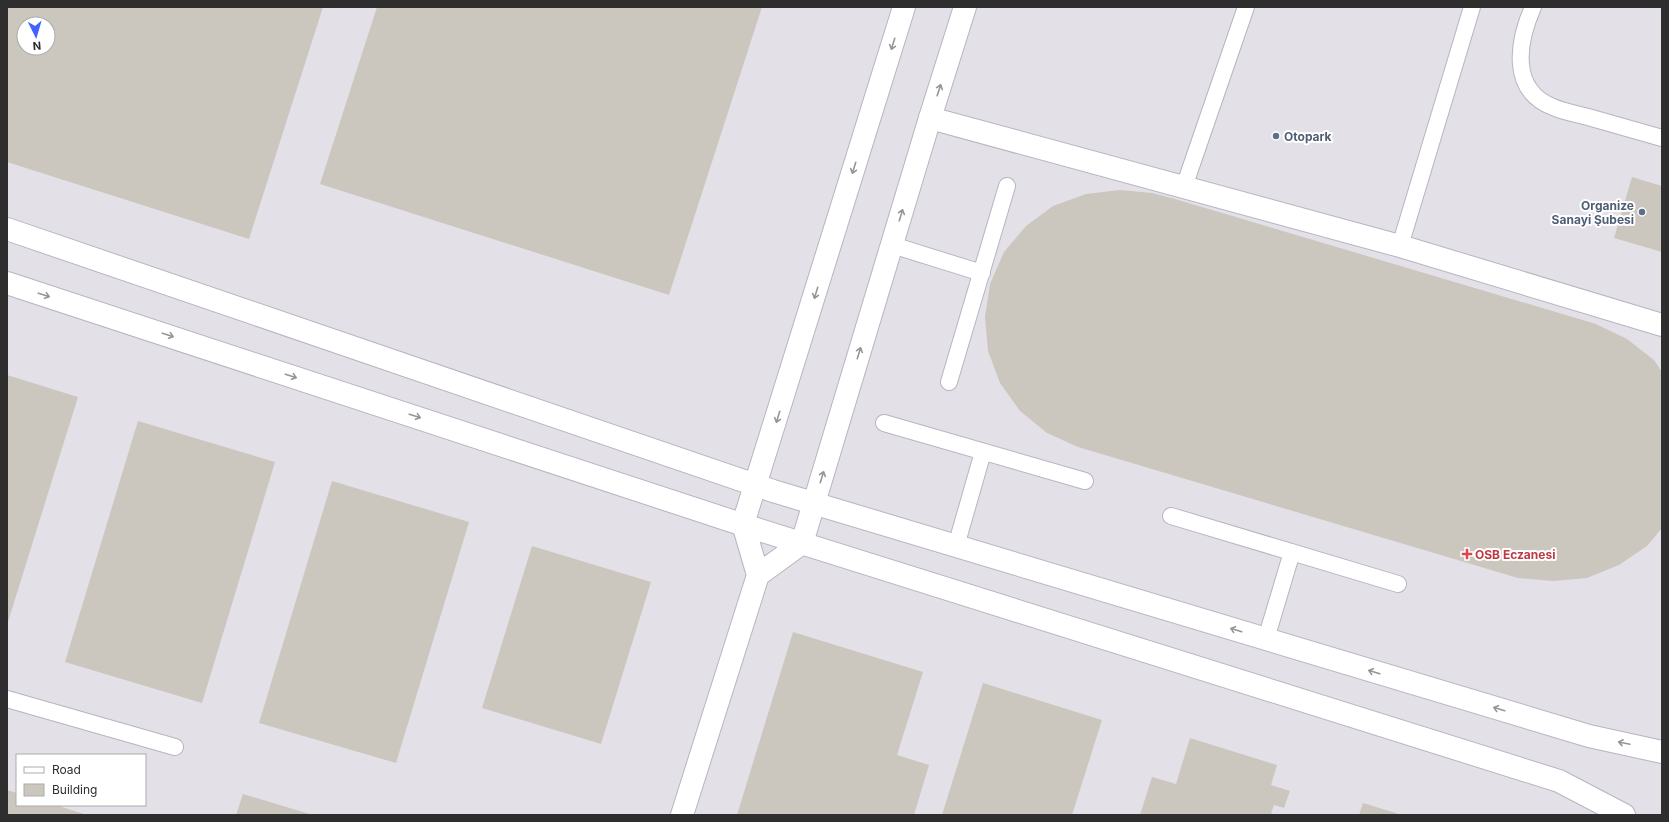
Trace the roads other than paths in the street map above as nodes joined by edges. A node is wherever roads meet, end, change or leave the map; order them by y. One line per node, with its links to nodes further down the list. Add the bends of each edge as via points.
1 (904, 7): 20 (street, one-way to 20)
2 (965, 7): 6 (street, one-way to 2)
3 (1246, 7): 9 (lane)
4 (1472, 7): 12 (lane)
5 (1533, 7): 7 (lane, via 1520,49 1520,66 1533,94 1552,107)
6 (930, 118): 9 (street); 11 (street, one-way to 6)
7 (1662, 138)
8 (1007, 186): 13 (lane)
9 (1184, 187): 12 (street)
10 (7, 229): 20 (street)
11 (892, 245): 13 (lane); 21 (street, one-way to 11)
12 (1400, 246): 15 (street)
13 (982, 273): 16 (lane)
14 (7, 283): 23 (street, one-way to 23)
15 (1662, 325)
16 (949, 382)
17 (884, 423): 18 (lane)
18 (983, 452): 19 (lane); 25 (lane)
19 (1085, 481)
20 (757, 484): 21 (street); 23 (street)
21 (814, 503): 24 (street); 25 (street)
22 (1171, 516): 26 (lane)
23 (743, 524): 24 (street); 27 (street)
24 (802, 543): 27 (street); 34 (street, via 1559,781)
25 (956, 546): 29 (street, one-way to 25)
26 (1292, 552): 28 (lane); 29 (lane)
27 (758, 575): 33 (street)
28 (1398, 584)
29 (1266, 639): 32 (street, one-way to 29, via 1589,736)
30 (7, 699): 31 (lane)
31 (175, 747)
32 (1662, 752)
33 (682, 815)
34 (1624, 815)

